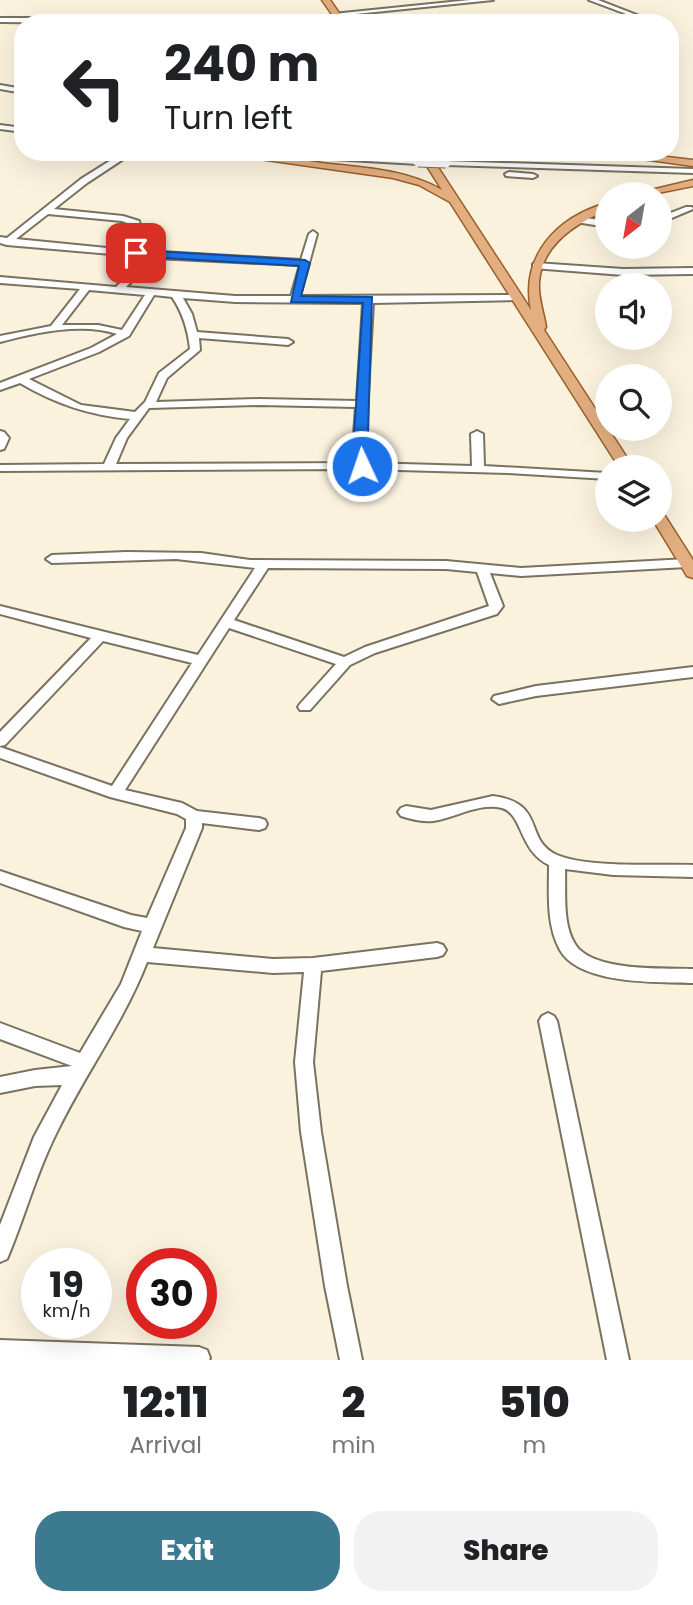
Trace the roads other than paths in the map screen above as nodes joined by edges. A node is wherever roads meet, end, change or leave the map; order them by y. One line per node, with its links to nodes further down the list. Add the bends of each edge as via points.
1 (490, 0): 3 (street)
2 (592, 0): 4 (street)
3 (346, 14)
4 (631, 14)
5 (4, 127): 6 (street)
6 (0, 132)
7 (116, 161): 20 (street)
8 (285, 161): 18 (main road, via 394,175 423,183)
9 (425, 161): 14 (main road)
10 (438, 161): 13 (street, bridge)
11 (675, 161): 12 (main road)
12 (693, 163)
13 (693, 171)
14 (438, 174): 15 (street); 18 (main road)
15 (533, 176)
16 (693, 183): 17 (main road)
17 (672, 187)
18 (457, 203): 38 (main road)
19 (689, 209): 22 (street)
20 (47, 211): 26 (street); 28 (street, via 136,223 138,232)
21 (595, 212): 23 (main road)
22 (672, 215)
23 (579, 220): 24 (street); 31 (main road, via 545,248)
24 (595, 222)
25 (313, 234): 30 (street)
26 (5, 240): 27 (street); 28 (street)
27 (0, 247)
28 (119, 252): 29 (street)
29 (153, 255): 30 (street); 35 (street)
30 (305, 263): 39 (street)
31 (536, 266): 32 (street); 42 (main road, via 533,284)
32 (693, 271)
33 (0, 280): 34 (street)
34 (86, 287): 35 (street); 41 (street)
35 (118, 290): 36 (street)
36 (151, 293): 37 (street); 43 (street)
37 (176, 295): 39 (street); 44 (street, via 186,308)
38 (516, 297): 40 (street); 42 (main road)
39 (295, 299): 40 (street)
40 (369, 300): 50 (street)
41 (55, 327): 43 (street); 45 (street)
42 (540, 330): 55 (main road)
43 (125, 332): 47 (street)
44 (193, 335): 46 (street); 49 (street, via 195,350 159,378)
45 (0, 339)
46 (288, 342)
47 (22, 380): 48 (street); 51 (street, via 78,409)
48 (0, 387)
49 (150, 403): 50 (street); 51 (street)
50 (362, 404): 56 (street)
51 (138, 416): 58 (street)
52 (0, 434): 54 (street)
53 (477, 434): 59 (street)
54 (0, 447)
55 (618, 455)
56 (362, 466): 58 (street); 59 (street)
57 (1, 467): 58 (street)
58 (108, 468)
59 (478, 469): 60 (street)
60 (595, 475)
61 (668, 532): 64 (main road)
62 (52, 559): 63 (street, via 190,556)
63 (264, 564): 65 (street, via 446,565); 67 (street)
64 (690, 568): 65 (street)
65 (483, 570): 70 (street, via 496,606 492,611)
66 (0, 610): 68 (street)
67 (228, 623): 69 (street); 70 (street)
68 (101, 635): 69 (street); 74 (street)
69 (203, 661): 76 (street)
70 (345, 662): 73 (street)
71 (693, 672): 72 (street)
72 (499, 699)
73 (305, 707)
74 (0, 741)
75 (0, 752): 76 (street)
76 (115, 793): 78 (street)
77 (406, 812): 80 (street, via 433,816 502,802 522,817 541,855)
78 (194, 816): 79 (street); 83 (street, via 194,828)
79 (259, 824)
80 (557, 861): 81 (street, via 584,867); 87 (street, via 560,923 568,950 610,971)
81 (693, 871)
82 (0, 877): 83 (street)
83 (152, 926): 85 (street)
84 (438, 950): 86 (street)
85 (141, 954): 86 (street, via 238,965); 90 (street, via 129,986)
86 (313, 965): 95 (street, via 305,1074)
87 (693, 976)
88 (548, 1021): 96 (street)
89 (0, 1031): 90 (street)
90 (80, 1069): 91 (street); 92 (street, via 44,1137)
91 (0, 1085)
92 (0, 1252)
93 (0, 1350): 94 (street)
94 (199, 1357)
95 (351, 1360)
96 (618, 1360)

